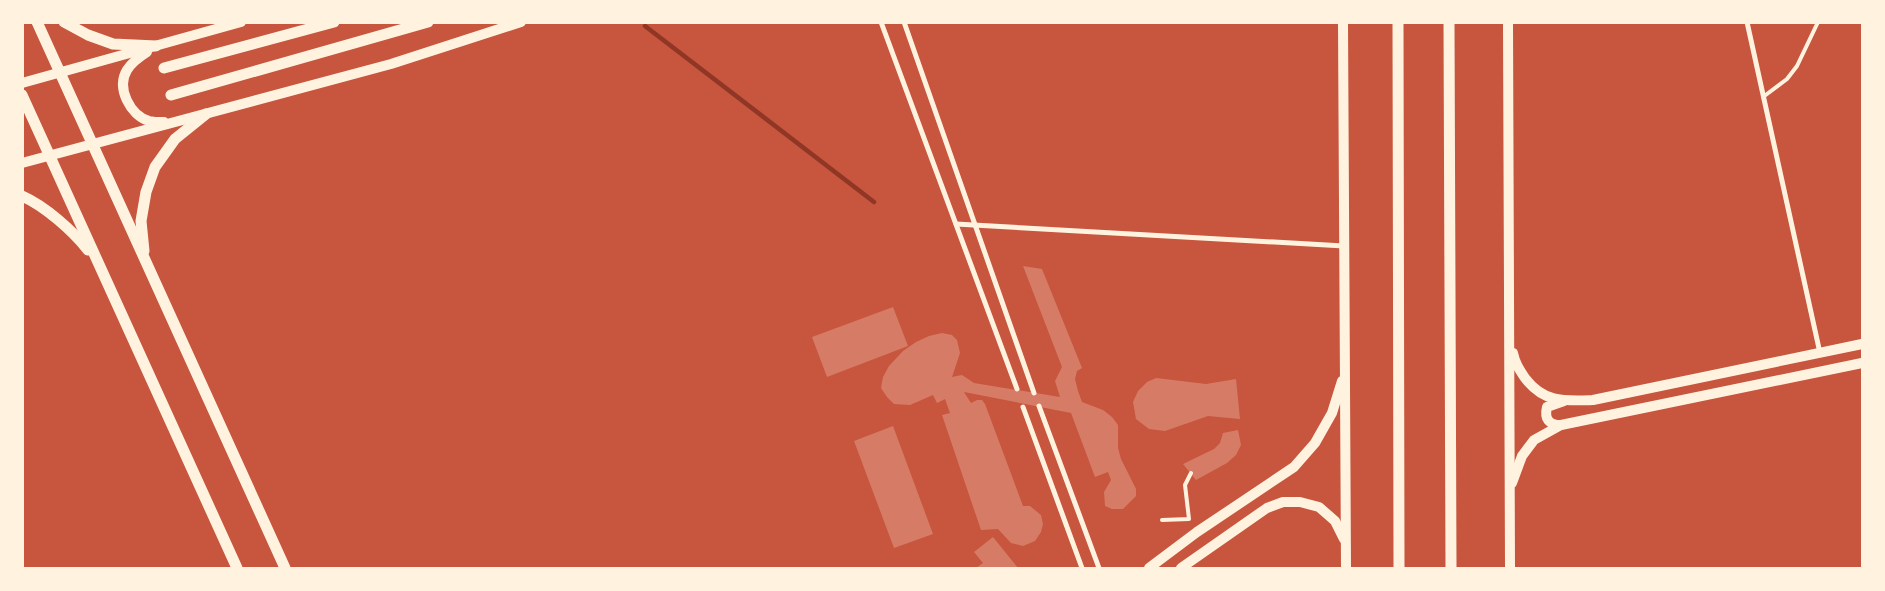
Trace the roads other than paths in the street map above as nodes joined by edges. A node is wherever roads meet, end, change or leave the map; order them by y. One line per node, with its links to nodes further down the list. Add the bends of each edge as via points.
1 (36, 22): 17 (main road)
2 (64, 22): 15 (main road, via 113,44)
3 (241, 22): 15 (main road)
4 (334, 22): 16 (main road)
5 (428, 22): 20 (main road)
6 (521, 22): 22 (main road, via 392,64)
7 (881, 22): 28 (street)
8 (904, 22): 29 (street)
9 (1343, 22): 30 (main road)
10 (1398, 22): 55 (main road)
11 (1449, 22): 56 (main road)
12 (1508, 22): 33 (main road)
13 (1747, 22): 21 (street)
14 (1818, 22): 21 (lane, via 1798,66)
15 (156, 46): 17 (main road); 23 (main road, via 137,58 126,72 123,87 126,101 134,113 149,121)
16 (164, 68)
17 (59, 73): 18 (main road); 24 (main road)
18 (22, 83)
19 (22, 95): 25 (main road)
20 (171, 95)
21 (1763, 97): 35 (street)
22 (206, 114): 23 (main road); 31 (main road, via 175,139 156,167 146,192 141,221)
23 (172, 123): 24 (main road)
24 (92, 144): 25 (main road); 31 (main road)
25 (50, 156): 26 (main road); 32 (main road)
26 (22, 163)
27 (22, 196): 32 (main road, via 79,238)
28 (956, 224): 29 (street); 38 (street)
29 (975, 225): 30 (street); 39 (street)
30 (1344, 246): 37 (main road)
31 (146, 262): 49 (main road)
32 (100, 266): 48 (main road)
33 (1509, 338): 40 (main road, via 1516,365 1532,386 1544,396); 45 (main road)
34 (1862, 344): 35 (main road)
35 (1820, 353): 40 (main road, via 1593,400)
36 (1862, 363): 43 (main road)
37 (1345, 370): 47 (main road); 52 (main road, via 1332,413 1315,443 1294,467)
38 (1017, 389)
39 (1034, 393)
40 (1565, 401): 43 (main road, via 1547,407 1545,414 1548,421)
41 (1039, 406): 51 (street)
42 (1023, 407): 50 (street)
43 (1561, 425): 45 (main road, via 1534,440 1522,456)
44 (1191, 473): 46 (lane, via 1185,485 1190,519)
45 (1510, 489): 57 (main road)
46 (1162, 520)
47 (1346, 542): 53 (main road, via 1335,521 1319,507 1283,502 1266,508); 54 (main road)
48 (237, 568)
49 (285, 568)
50 (1082, 568)
51 (1099, 568)
52 (1149, 568)
53 (1181, 568)
54 (1346, 568)
55 (1399, 568)
56 (1451, 568)
57 (1510, 568)

